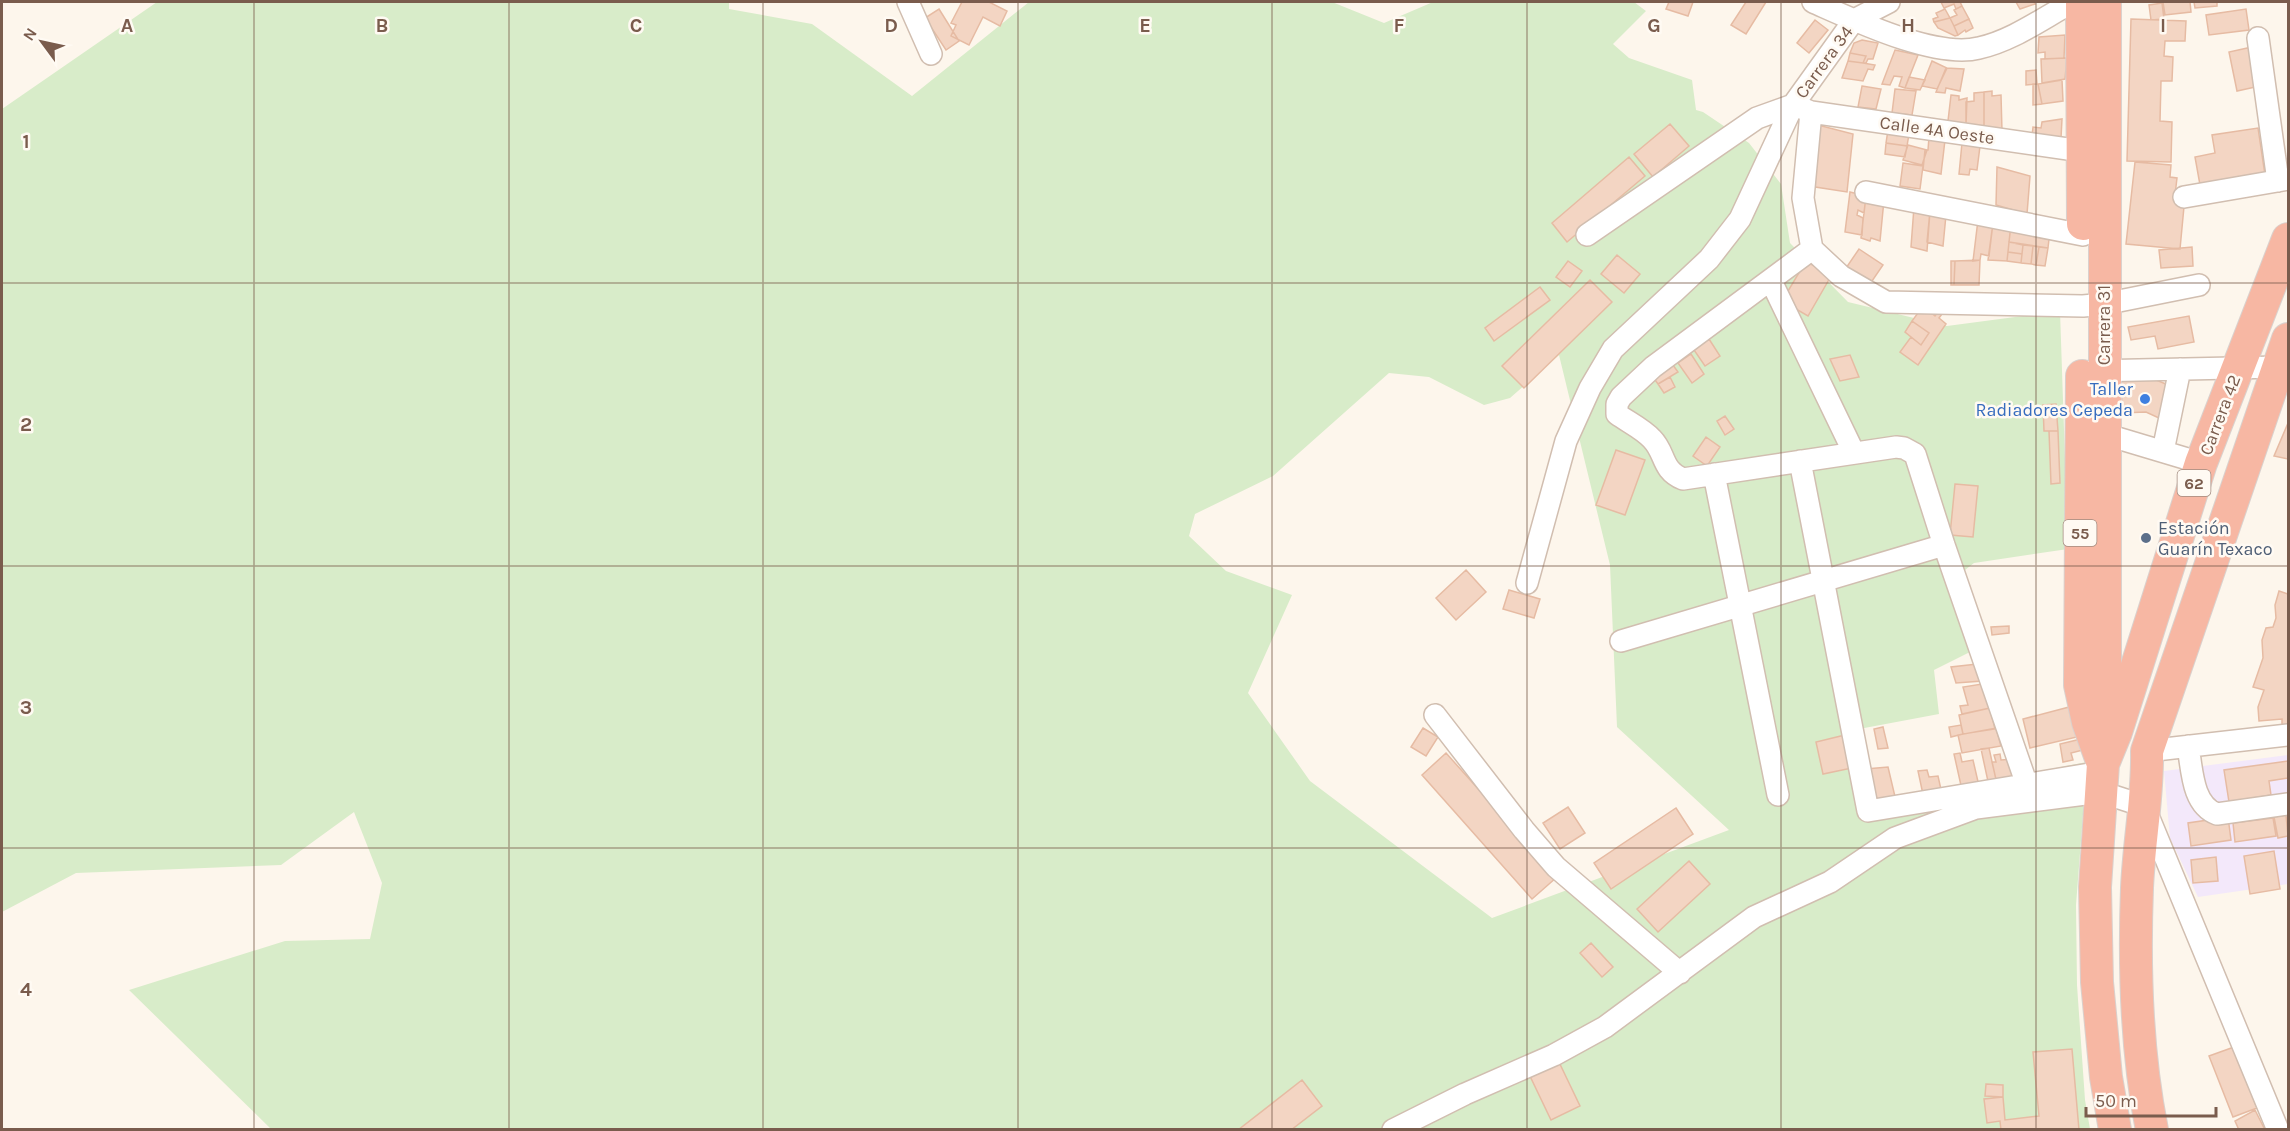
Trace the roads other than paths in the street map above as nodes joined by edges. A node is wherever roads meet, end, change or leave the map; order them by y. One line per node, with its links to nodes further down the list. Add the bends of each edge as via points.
1 (910, 2): 9 (street)
2 (1813, 2): 7 (street)
3 (1889, 2): 7 (street)
4 (2073, 2): 7 (street, via 2012,36 1978,49 1951,51 1926,46)
5 (2082, 2): 11 (highway, Carrera 31 / 55)
6 (2105, 2): 21 (highway, Carrera 31 / 55)
7 (1854, 20): 10 (street, Carrera 34)
8 (2258, 38): 12 (street)
9 (931, 54)
10 (1802, 108): 11 (street, Calle 4A Oeste); 15 (street, via 1757,118); 18 (street, via 1803,198); 34 (street, Carrera 34, via 1740,219 1709,259 1613,349 1590,388 1566,441)
11 (2082, 151): 16 (highway, Carrera 31 / 55)
12 (2283, 180): 14 (street)
13 (1866, 192): 16 (street)
14 (2184, 197)
15 (1587, 235)
16 (2083, 235): 21 (highway, Carrera 31 / 55)
17 (2289, 239): 24 (highway, Carrera 42 / 62)
18 (1812, 249): 19 (street); 21 (street, via 1841,276 1886,302)
19 (1771, 281): 28 (street); 31 (street, via 1653,367 1617,404 1617,414 1653,440 1673,475 1683,479)
20 (2199, 285): 21 (street)
21 (2094, 305): 23 (highway, Carrera 31 / 55)
22 (2284, 353): 24 (street); 41 (highway, 62)
23 (2093, 356): 25 (street); 26 (highway, Carrera 31 / 55); 42 (highway, Carrera 31 / 55, via 2080,685)
24 (2239, 366): 25 (street); 30 (highway, Carrera 42 / 62)
25 (2181, 369): 27 (street)
26 (2104, 434): 27 (street); 38 (highway, Carrera 31 / 55, via 2105,682)
27 (2163, 451): 30 (street)
28 (1854, 453): 29 (street); 32 (street, via 1896,447 1915,454)
29 (1800, 461): 31 (street); 33 (street)
30 (2201, 463): 38 (highway, Carrera 42 / 62)
31 (1714, 474): 35 (street)
32 (1944, 545): 33 (street); 43 (street)
33 (1823, 581): 35 (street); 43 (street, via 1868,811)
34 (1527, 583)
35 (1740, 605): 36 (street); 45 (street)
36 (1621, 641)
37 (1435, 715): 47 (street, via 1556,867)
38 (2116, 732): 42 (highway, Carrera 42 / 62); 44 (highway, Carrera 31 / 55)
39 (2289, 735): 40 (street)
40 (2188, 746): 41 (street); 46 (street, via 2198,798 2213,813)
41 (2147, 751): 44 (highway, 62)
42 (2102, 776): 43 (street); 44 (street); 47 (street, via 1976,808 1895,838 1830,882 1754,917); 49 (highway, 55, via 2095,887 2097,982)
43 (2027, 785)
44 (2146, 794): 50 (highway, via 2137,886 2136,966); 51 (street)
45 (1778, 795)
46 (2289, 804)
47 (1680, 973): 48 (street, via 1605,1027 1564,1050)
48 (1393, 1130)
49 (2115, 1130)
50 (2152, 1130)
51 (2278, 1130)

